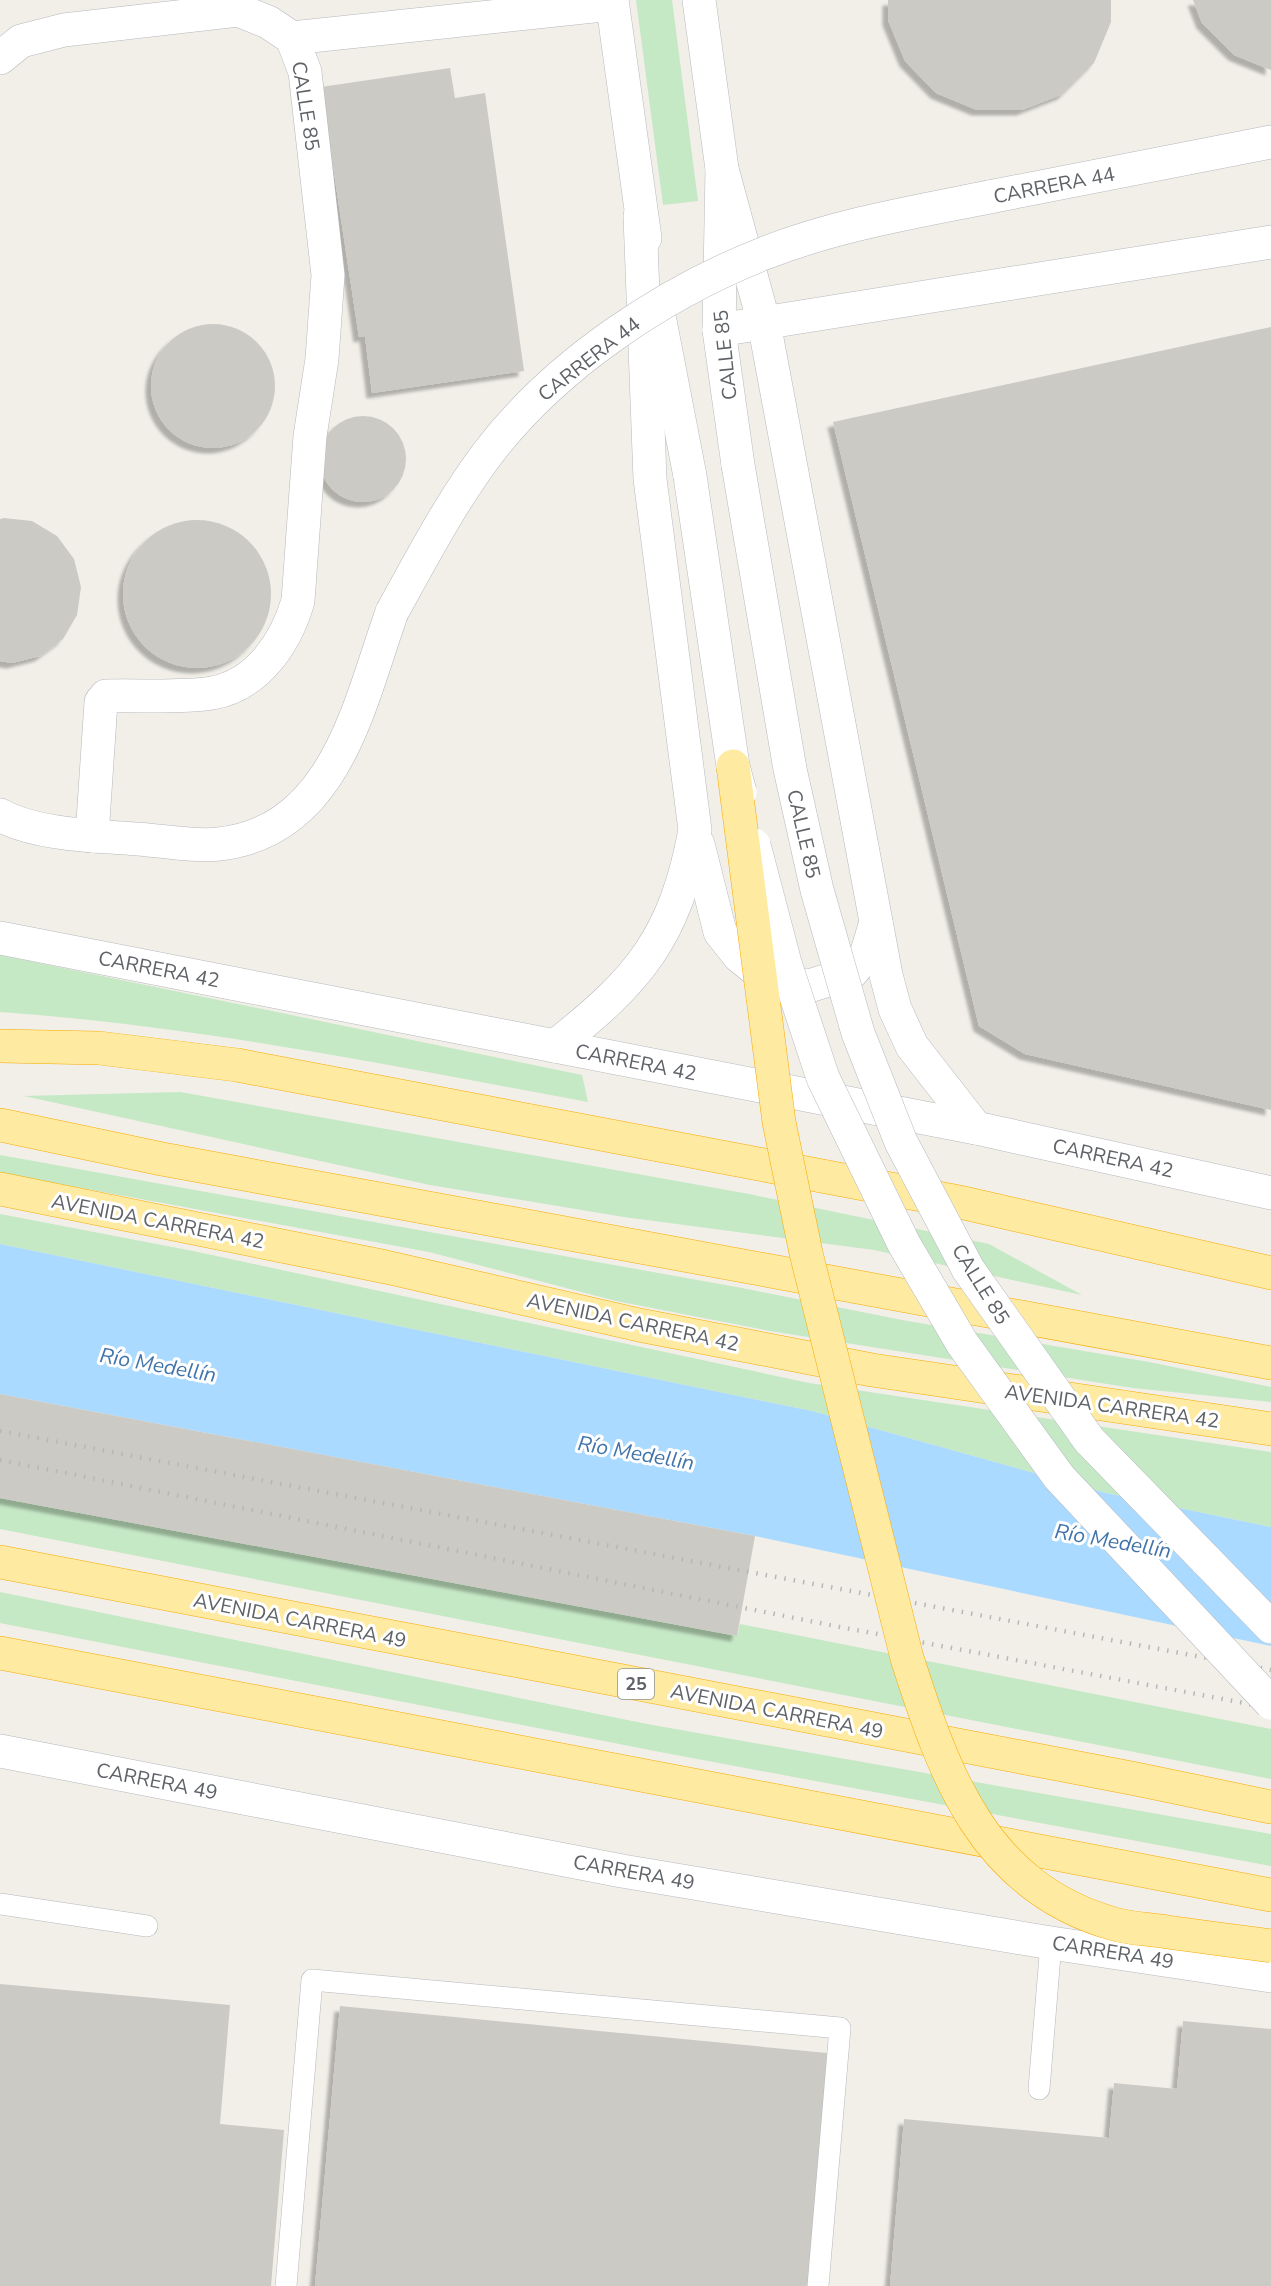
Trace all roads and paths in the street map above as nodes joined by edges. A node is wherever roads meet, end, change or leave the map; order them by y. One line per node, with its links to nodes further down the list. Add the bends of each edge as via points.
1 (699, 0): 6 (street, CALLE 85)
2 (612, 2): 3 (street); 7 (street)
3 (292, 38): 4 (street, CALLE 85, via 268,22 238,10 64,30 21,41); 14 (street, CALLE 85, via 305,72 328,275 322,359 310,436 298,601 291,625 277,650 240,683 213,693 106,696 101,702)
4 (0, 58)
5 (1271, 142): 14 (street, CARRERA 44, bridge, via 872,221 766,252 685,288 608,340 547,389 489,452 440,525 392,612 345,744 322,785 292,814 257,837 218,844)
6 (722, 169): 9 (street); 10 (street, CALLE 85)
7 (640, 216): 11 (street, bridge, via 690,476); 13 (street, via 650,478)
8 (1271, 242): 9 (street)
9 (764, 323): 10 (street); 15 (street)
10 (719, 330): 27 (street, CALLE 85, bridge, via 790,769 817,890 858,1033 901,1142 968,1269 1089,1440)
11 (733, 766): 29 (street, bridge, via 788,974 824,1078 904,1244 962,1343 1059,1477); 36 (highway, bridge, via 779,1122 806,1253 907,1658 952,1782 972,1821 1005,1861 1068,1907 1116,1925)
12 (0, 815): 14 (street, CARRERA 44, via 15,824)
13 (696, 830): 15 (street, via 720,932 739,956 770,981 809,986 851,973 866,955); 18 (street, via 687,875 653,949 601,1010)
14 (92, 836)
15 (876, 921): 20 (street, via 896,1009 912,1046)
16 (0, 938): 18 (street, CARRERA 42)
17 (0, 1046): 23 (highway, via 99,1048 237,1065 964,1203)
18 (555, 1046): 20 (street, CARRERA 42)
19 (0, 1125): 24 (highway, via 162,1159)
20 (976, 1128): 22 (street, CARRERA 42)
21 (0, 1189): 25 (highway, AVENIDA CARRERA 42, via 386,1267 639,1325 872,1370)
22 (1271, 1192)
23 (1271, 1273)
24 (1271, 1363)
25 (1271, 1429)
26 (0, 1562): 31 (highway, AVENIDA CARRERA 49 / 25)
27 (1271, 1627)
28 (6, 1658): 32 (highway)
29 (1271, 1703)
30 (0, 1751): 35 (street, CARRERA 49, via 611,1869)
31 (1271, 1807)
32 (1271, 1895)
33 (0, 1904): 34 (lane)
34 (147, 1926)
35 (1051, 1943): 37 (street, CARRERA 49); 38 (lane)
36 (1271, 1946)
37 (1271, 1976)
38 (1039, 2089)
39 (286, 2286): 40 (lane, via 312,1980 840,2028)
40 (818, 2286)

